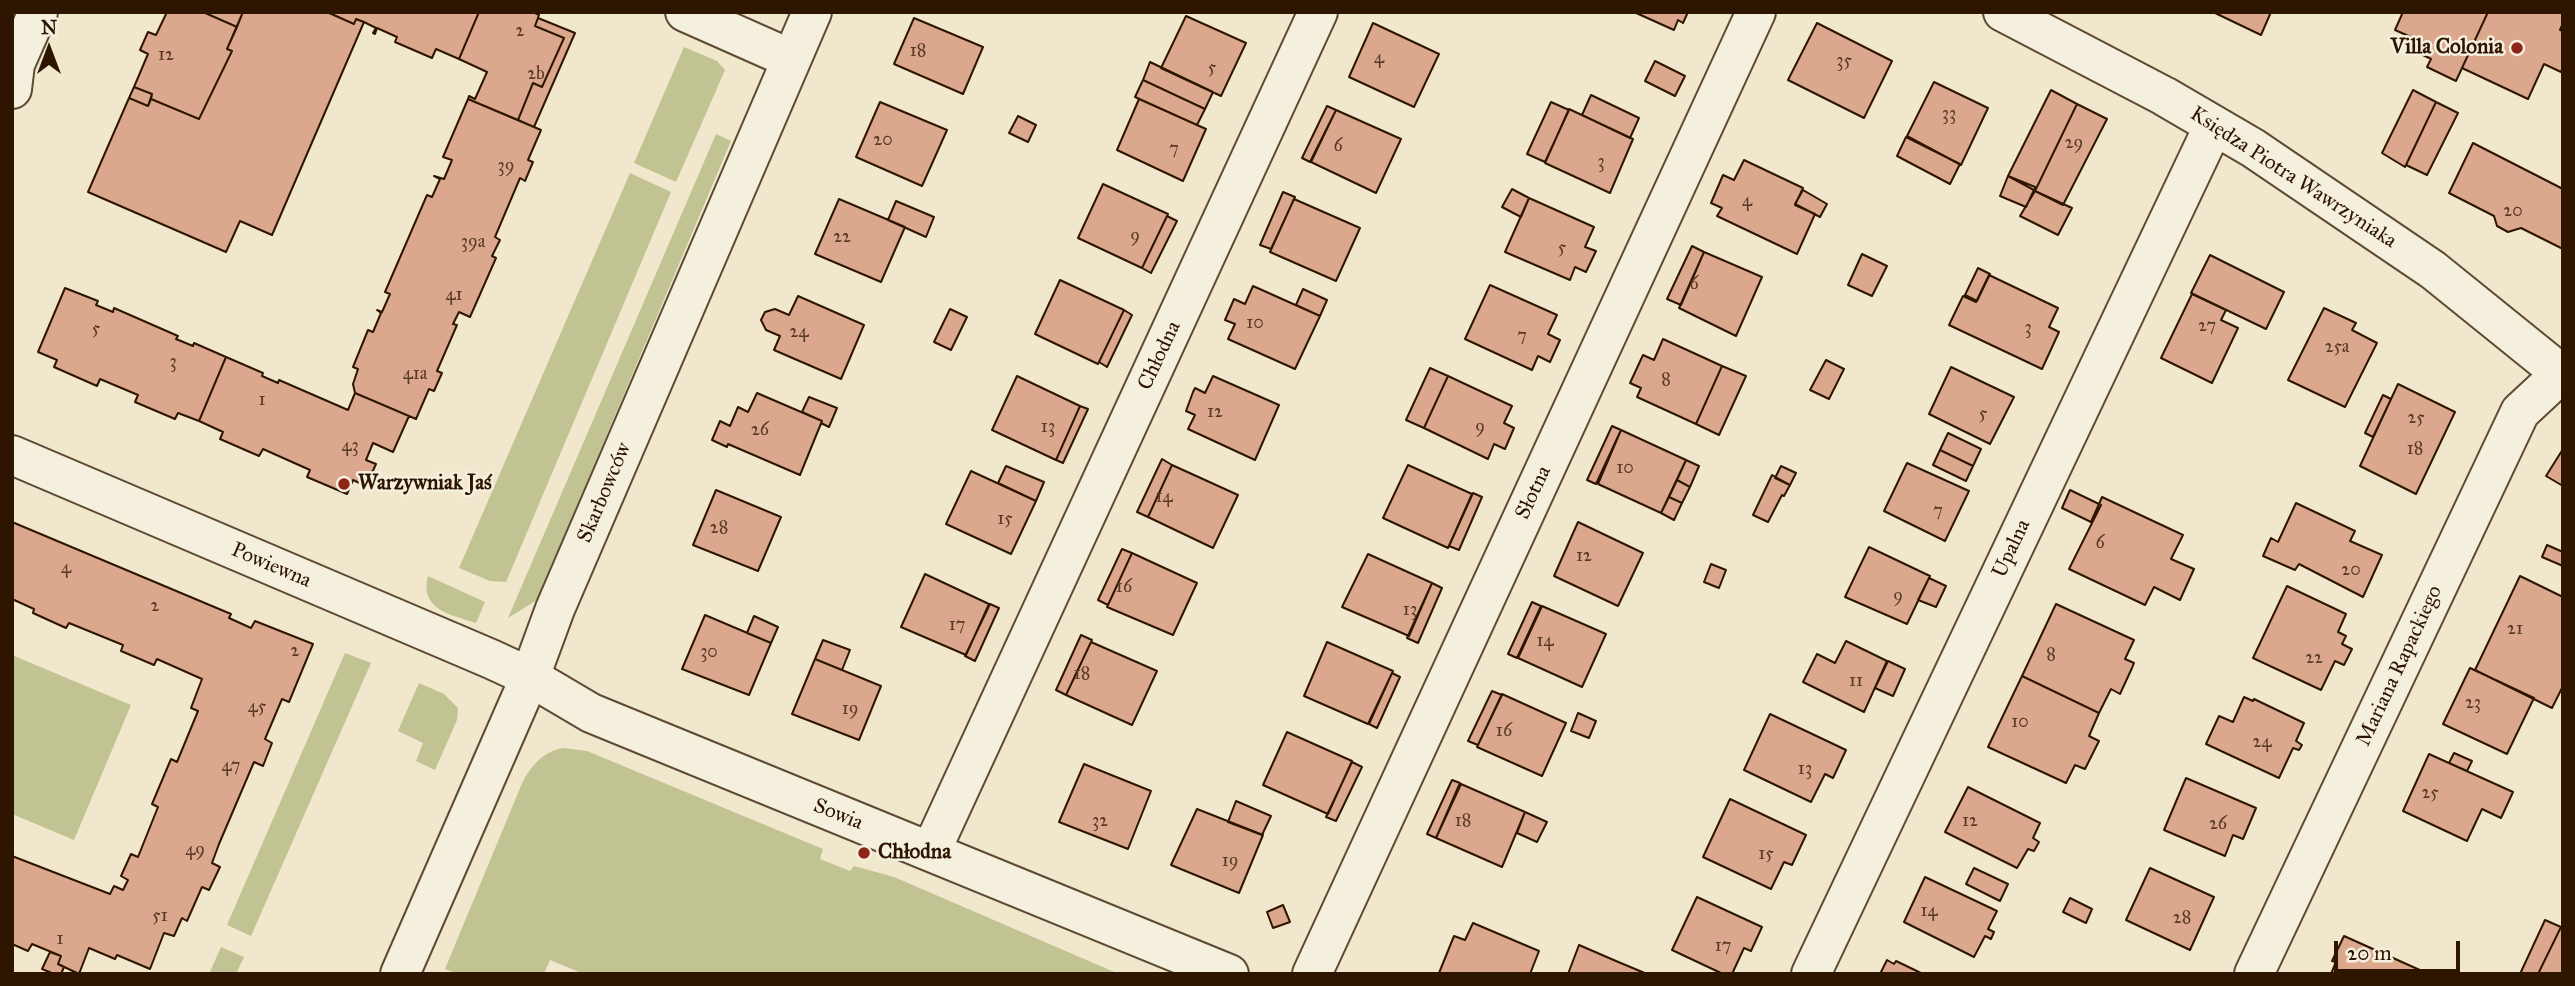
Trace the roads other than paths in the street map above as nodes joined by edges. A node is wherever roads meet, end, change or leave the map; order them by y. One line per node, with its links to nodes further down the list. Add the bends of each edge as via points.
1 (38, 12): 8 (street, via 15,64)
2 (685, 12): 7 (street)
3 (812, 12): 7 (street, Skarbowców)
4 (1318, 12): 13 (street, Chłodna)
5 (1756, 12): 16 (street, Słotna)
6 (2003, 12): 9 (street, Księdza Piotra Wawrzyniaka)
7 (791, 59): 12 (street, Skarbowców)
8 (12, 89)
9 (2214, 125): 10 (street, Księdza Piotra Wawrzyniaka, via 2433,271); 17 (street, Upalna)
10 (2562, 374): 18 (street, Mariana Rapackiego, via 2520,412)
11 (12, 455): 12 (street, Powiewna)
12 (530, 677): 13 (street, Sowia, via 591,713); 14 (street, Skarbowców)
13 (931, 851): 15 (street, Sowia)
14 (400, 974)
15 (1229, 974)
16 (1312, 974)
17 (1811, 974)
18 (2254, 974)

